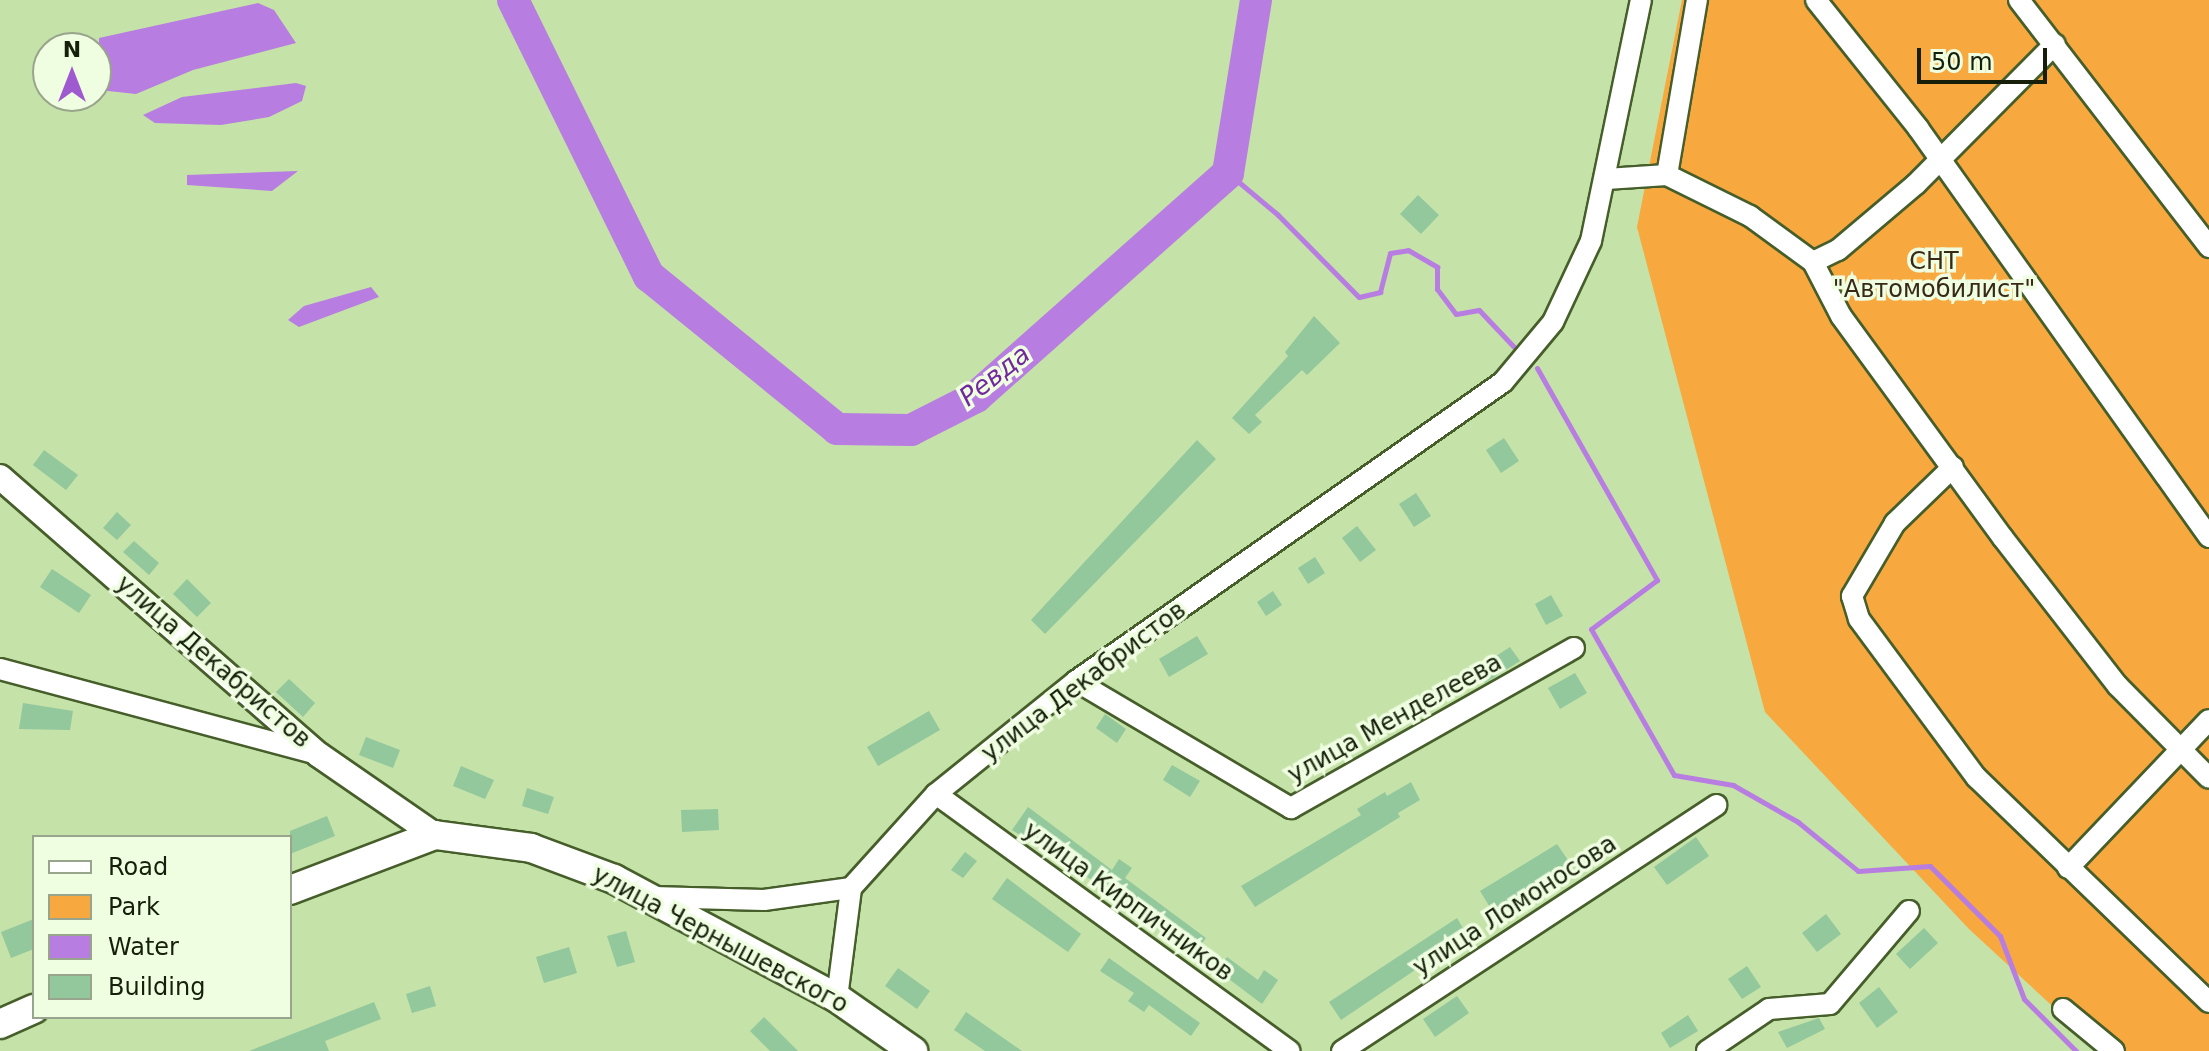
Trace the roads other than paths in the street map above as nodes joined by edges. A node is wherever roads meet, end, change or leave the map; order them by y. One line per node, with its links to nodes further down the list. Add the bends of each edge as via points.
1 (1641, 0): 8 (street, улица Декабристов)
2 (1697, 0): 7 (street)
3 (1816, 0): 6 (street)
4 (2019, 0): 5 (street)
5 (2055, 44): 6 (street); 9 (street)
6 (1937, 159): 10 (street, via 1916,184 1838,250); 13 (street)
7 (1667, 175): 8 (street); 10 (street, via 1750,216)
8 (1606, 179): 16 (street, улица Декабристов, via 1591,241 1553,322 1503,382)
9 (2209, 247)
10 (1813, 262): 11 (street, via 1841,316)
11 (1953, 467): 18 (street, via 2118,686); 24 (street, via 1895,523 1852,596 1859,619 1976,777)
12 (0, 477): 19 (street, улица Декабристов)
13 (2209, 537)
14 (1574, 648): 16 (street, улица Менделеева, via 1291,808)
15 (0, 669): 19 (street)
16 (1076, 681): 21 (street, улица Декабристов)
17 (2209, 720): 18 (street)
18 (2182, 750): 20 (street); 24 (street)
19 (319, 755): 23 (street, улица Декабристов)
20 (2209, 778)
21 (936, 794): 25 (street, улица Декабристов); 35 (street, улица Кирпичников)
22 (1716, 805): 36 (street, улица Ломоносова)
23 (435, 835): 26 (main road, улица Чернышевского); 27 (main road, улица Чернышевского, via 531,848)
24 (2068, 868): 30 (street)
25 (851, 888): 27 (street, via 764,900); 29 (street)
26 (292, 889)
27 (648, 897): 29 (main road, улица Чернышевского)
28 (1909, 911): 37 (street, via 1830,1004 1769,1009)
29 (837, 998): 34 (main road, улица Чернышевского)
30 (2209, 1002)
31 (2063, 1009): 38 (street)
32 (32, 1010): 33 (main road)
33 (0, 1024)
34 (913, 1051)
35 (1290, 1051)
36 (1342, 1051)
37 (1707, 1051)
38 (2114, 1051)

